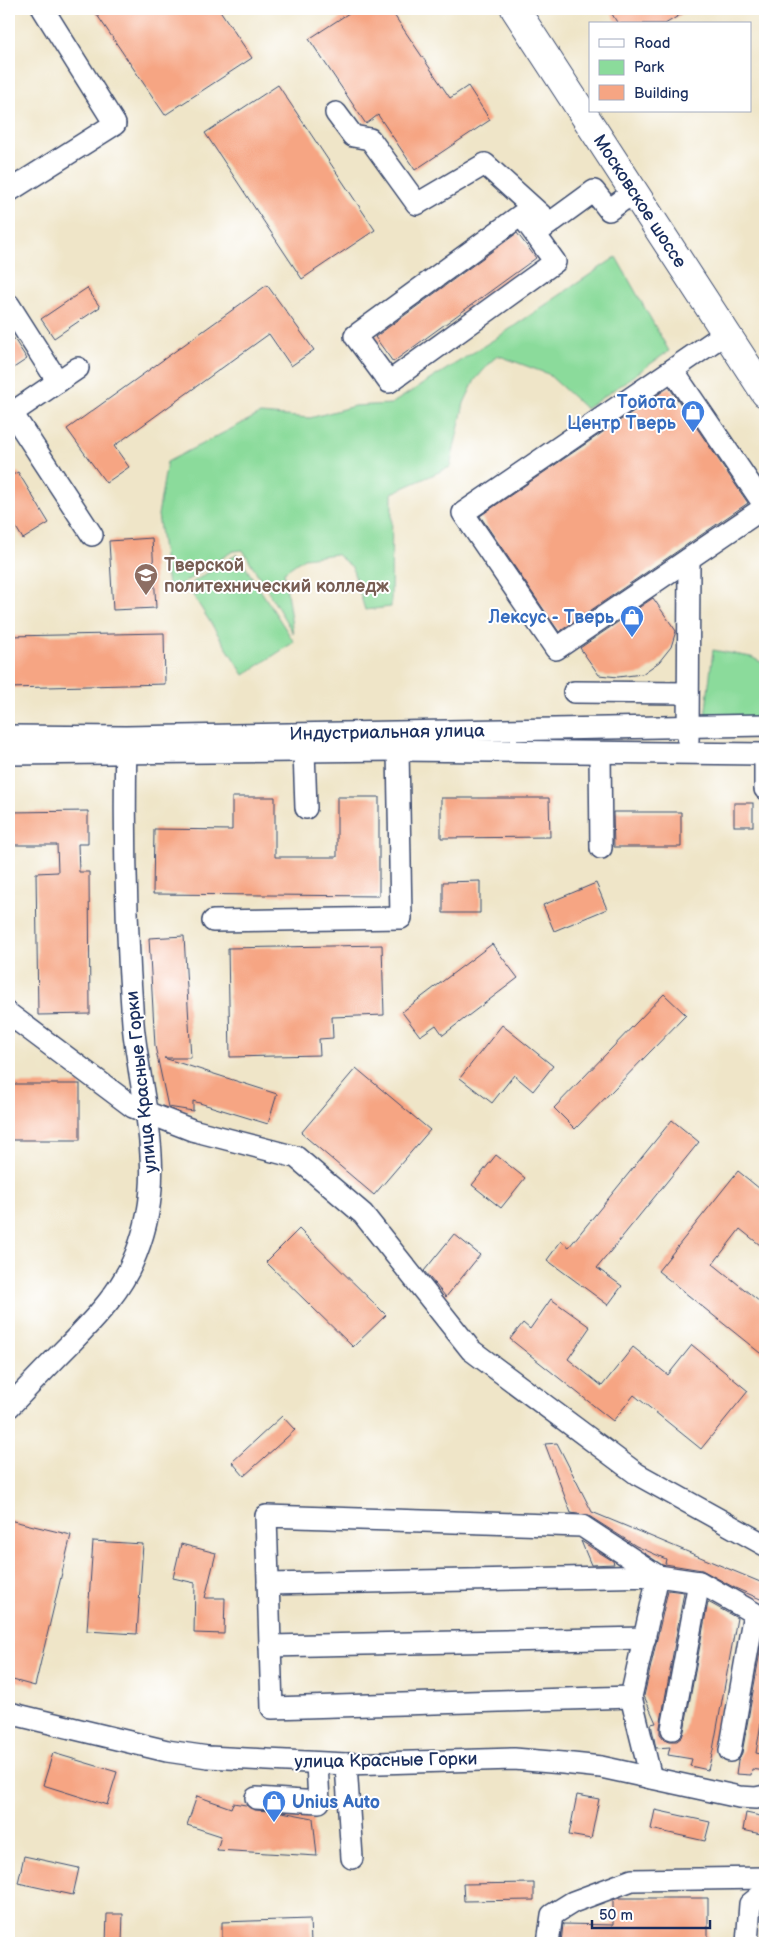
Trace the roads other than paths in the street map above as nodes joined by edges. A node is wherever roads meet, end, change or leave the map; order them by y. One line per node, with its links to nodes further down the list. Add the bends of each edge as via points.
1 (43, 9): 8 (street, via 116,124)
2 (515, 9): 7 (main road, Московское шоссе)
3 (534, 9): 4 (main road)
4 (589, 93)
5 (602, 112): 7 (main road, Московское шоссе)
6 (336, 113): 9 (street, via 353,136 370,139 417,204 485,164)
7 (641, 187): 9 (street, via 609,210 594,191); 11 (main road, Московское шоссе); 12 (main road, Московское шоссе)
8 (9, 191)
9 (542, 228): 9 (street, via 521,215 355,336 389,382 555,262)
10 (9, 305): 15 (street)
11 (726, 333): 14 (street); 16 (main road, Московское шоссе)
12 (765, 364)
13 (78, 368): 15 (street)
14 (673, 371): 18 (street); 20 (street, via 463,513 556,649)
15 (58, 382): 17 (street)
16 (765, 393)
17 (10, 414): 19 (street)
18 (765, 506): 20 (street)
19 (92, 536)
20 (689, 558): 22 (street)
21 (574, 692): 22 (street)
22 (688, 693): 24 (street)
23 (765, 725): 24 (street, Индустриальная улица)
24 (688, 726): 26 (street, Индустриальная улица); 30 (street)
25 (9, 736): 26 (street, Индустриальная улица)
26 (126, 746): 28 (street, Индустриальная улица); 31 (street, Индустриальная улица); 38 (street, улица Красные Горки, via 129,960 133,1026)
27 (398, 750): 28 (street, Индустриальная улица); 29 (street, Индустриальная улица); 36 (street, via 401,918)
28 (304, 751): 34 (street)
29 (600, 753): 30 (street, Индустриальная улица); 35 (street)
30 (688, 753): 32 (street, Индустриальная улица)
31 (9, 754)
32 (765, 754): 33 (street)
33 (765, 789)
34 (306, 808)
35 (601, 848)
36 (213, 921)
37 (9, 1014): 38 (street, via 133,1107)
38 (147, 1114): 39 (street, улица Красные Горки, via 152,1152 151,1190 145,1228 136,1256 107,1306); 40 (street, via 192,1130 296,1157 364,1214 472,1350 637,1474)
39 (9, 1407)
40 (765, 1545)
41 (658, 1576): 42 (street); 43 (street); 43 (street, via 582,1526 266,1516); 44 (street)
42 (699, 1582): 48 (street); 49 (street, via 754,1613)
43 (268, 1584): 45 (street)
44 (644, 1638): 45 (street); 46 (street)
45 (270, 1646): 46 (street, via 272,1708)
46 (631, 1697): 52 (street)
47 (9, 1713): 50 (street, улица Красные Горки, via 167,1751 208,1757)
48 (672, 1729)
49 (730, 1751)
50 (317, 1763): 51 (street, улица Красные Горки); 55 (street, via 319,1802)
51 (346, 1764): 52 (street, улица Красные Горки, via 514,1759 601,1767); 57 (street)
52 (651, 1778): 54 (street, улица Красные Горки)
53 (765, 1796): 54 (street, улица Красные Горки)
54 (739, 1797): 56 (street)
55 (256, 1798)
56 (765, 1803)
57 (352, 1858)
58 (765, 1878): 60 (street, via 632,1880 573,1902 552,1915)
59 (765, 1892): 61 (street, via 750,1904)
60 (548, 1943)
61 (747, 1943)

